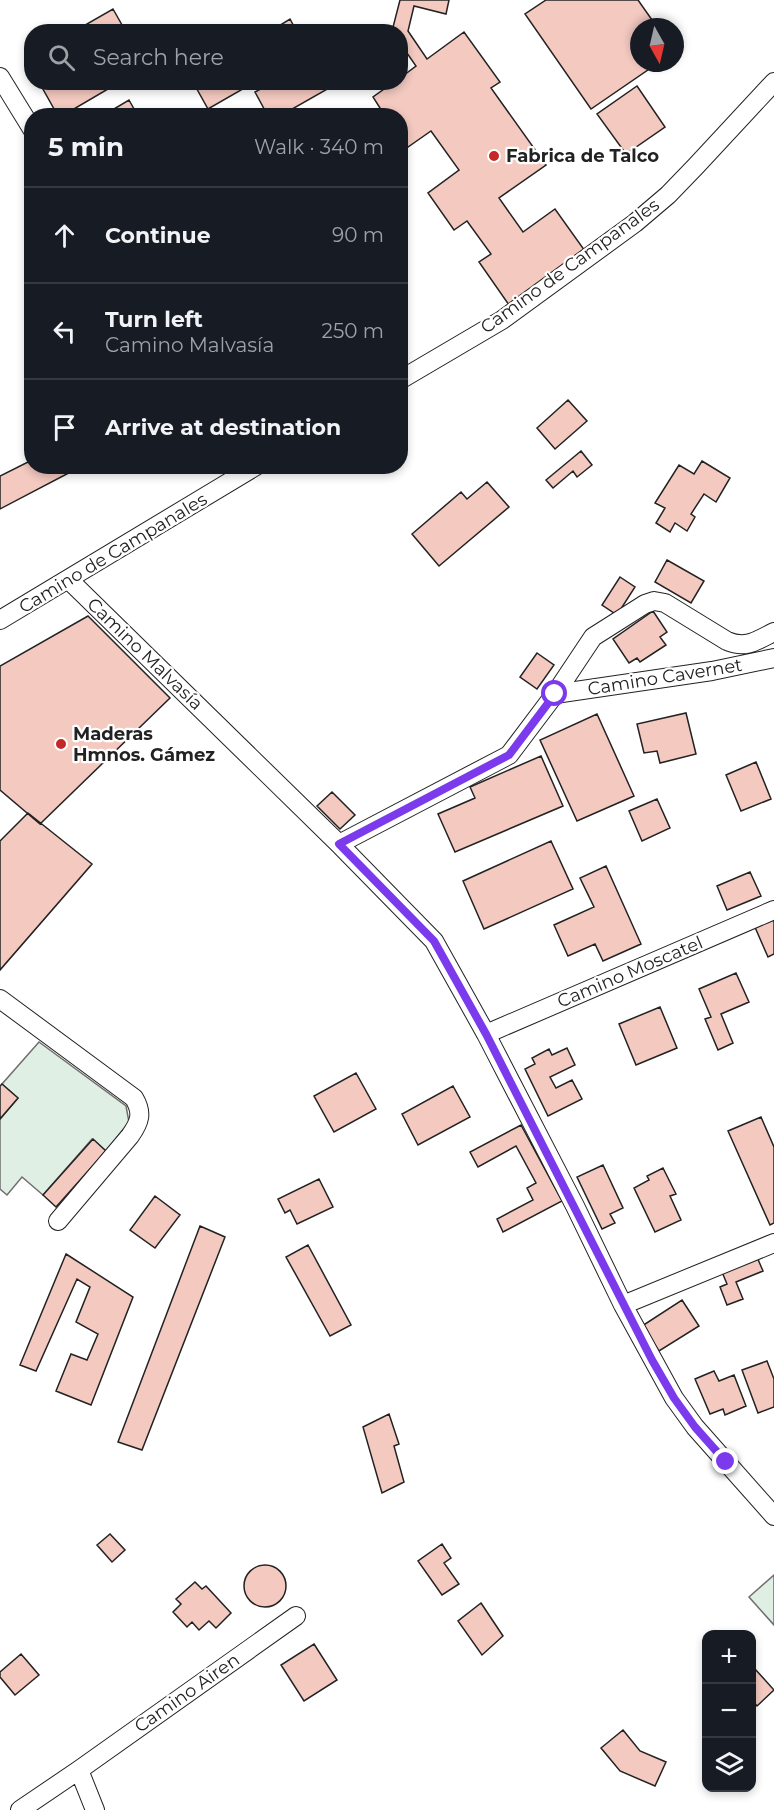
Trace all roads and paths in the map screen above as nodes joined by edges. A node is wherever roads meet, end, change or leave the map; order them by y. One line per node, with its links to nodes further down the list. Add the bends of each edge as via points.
1 (0, 77): 3 (street)
2 (774, 82): 4 (street, Camino de Campanales, via 668,195 635,223 502,320)
3 (24, 116)
4 (408, 375)
5 (229, 474): 6 (street, Camino de Campanales)
6 (69, 580): 7 (street, Camino de Campanales); 11 (street, Camino Malvasía)
7 (0, 620)
8 (774, 632): 10 (street, via 738,645 665,603 654,601 593,637)
9 (774, 658): 10 (street, Camino Cavernet, via 712,672)
10 (555, 694): 11 (street, via 509,755)
11 (339, 844): 14 (street, Camino Malvasía, via 434,941)
12 (774, 910): 14 (street, Camino Moscatel)
13 (0, 999): 15 (street, via 134,1098 139,1107 137,1125 130,1136)
14 (486, 1034): 17 (street, Camino Malvasía)
15 (58, 1221)
16 (774, 1243): 17 (street)
17 (623, 1305): 18 (street, Camino Malvasía, via 674,1398)
18 (774, 1516)
19 (296, 1616): 20 (street, Camino Airen)
20 (79, 1770): 21 (street, Camino Airen); 22 (street)
21 (20, 1810)
22 (95, 1810)

